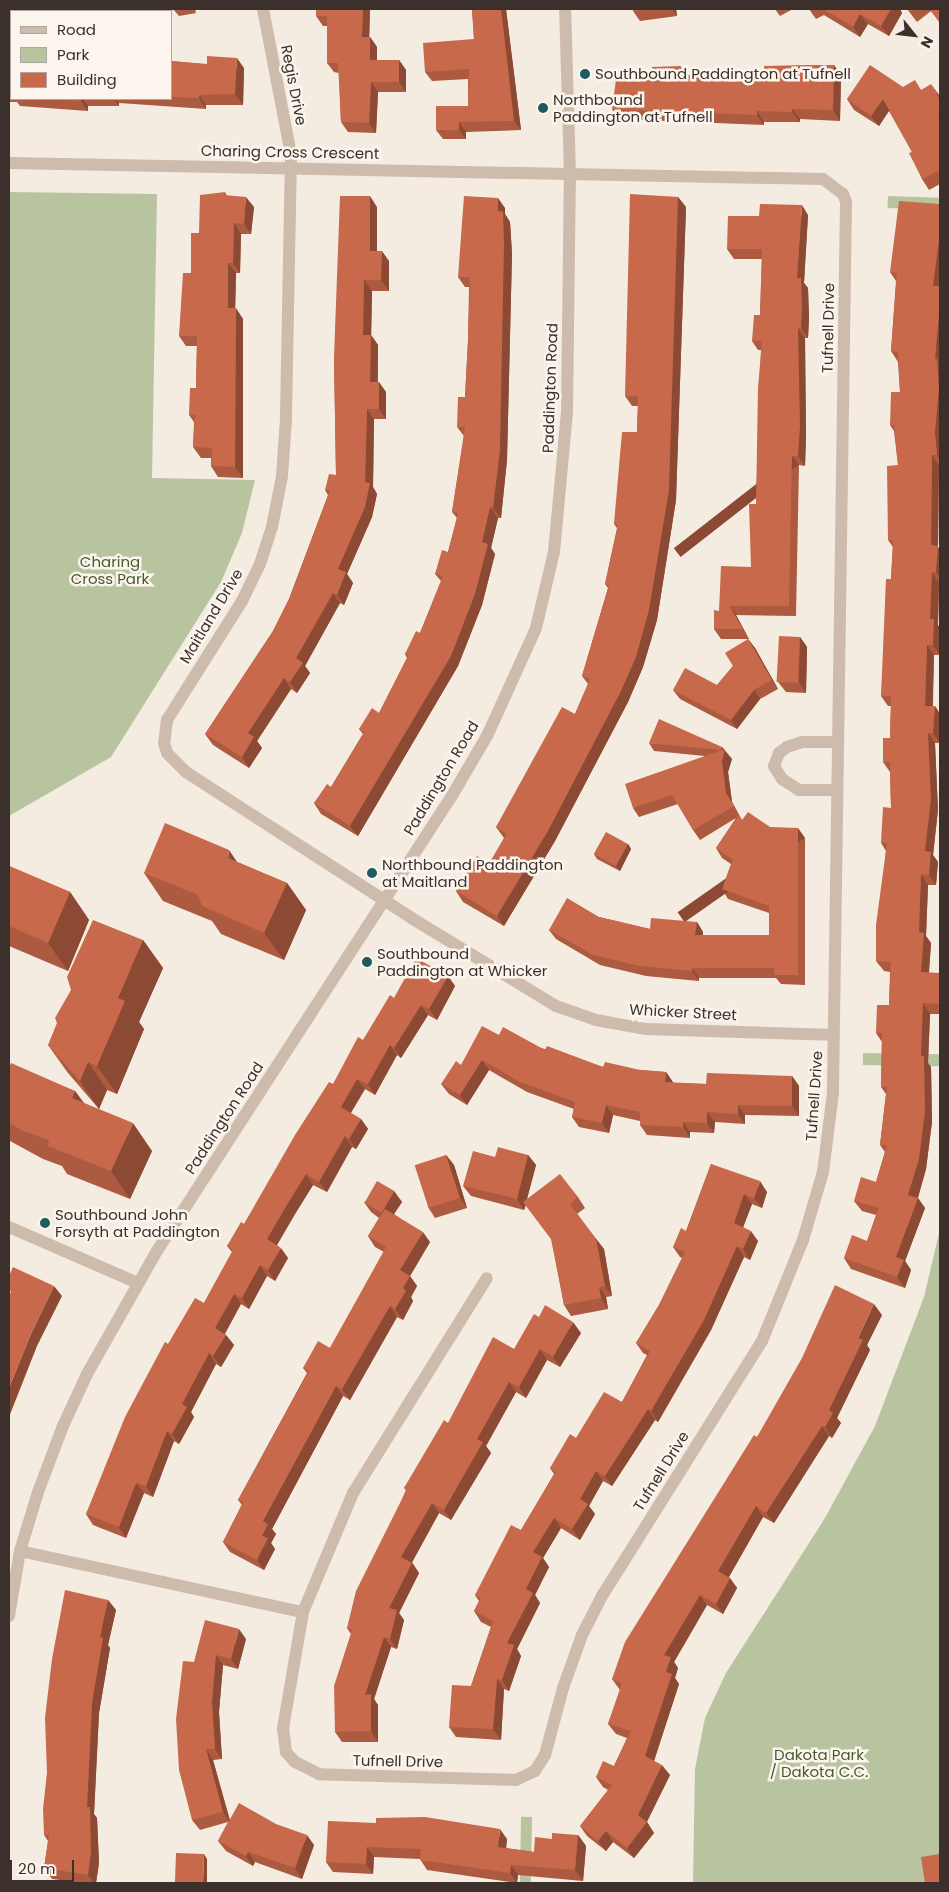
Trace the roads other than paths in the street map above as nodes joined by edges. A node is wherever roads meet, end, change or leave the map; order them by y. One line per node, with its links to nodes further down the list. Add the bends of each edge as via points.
1 (263, 9): 4 (street, Regis Drive, via 289,146)
2 (565, 9): 5 (street, Paddington Road)
3 (9, 163): 4 (street, Charing Cross Crescent)
4 (290, 168): 5 (street, Charing Cross Crescent); 8 (street, Maitland Drive, via 286,419 279,499 251,583 170,714 164,730 164,743 167,753 186,772)
5 (570, 174): 6 (street, Tufnell Drive, via 823,179 843,194 846,202); 8 (street, Paddington Road, via 567,412 562,490 554,552 536,628 488,734)
6 (838, 742): 7 (street, Tufnell Drive); 7 (street, via 802,742 788,746 780,753 774,766 782,780 799,790)
7 (837, 790): 9 (street, Tufnell Drive)
8 (385, 900): 9 (street, Whicker Street, via 526,990 576,1014 646,1029); 12 (street, Paddington Road)
9 (833, 1034): 14 (street, Tufnell Drive, via 833,1093 828,1145 814,1206 792,1272 762,1341 603,1594 582,1635 563,1688 545,1755 535,1771 516,1780 328,1775 294,1762 286,1752 282,1728)
10 (9, 1227): 12 (street)
11 (487, 1278): 14 (street, Tufnell Drive, via 353,1492)
12 (138, 1282): 13 (street, Paddington Road, via 63,1426)
13 (20, 1551): 14 (street); 15 (street, Paddington Road)
14 (303, 1612)
15 (9, 1616)

